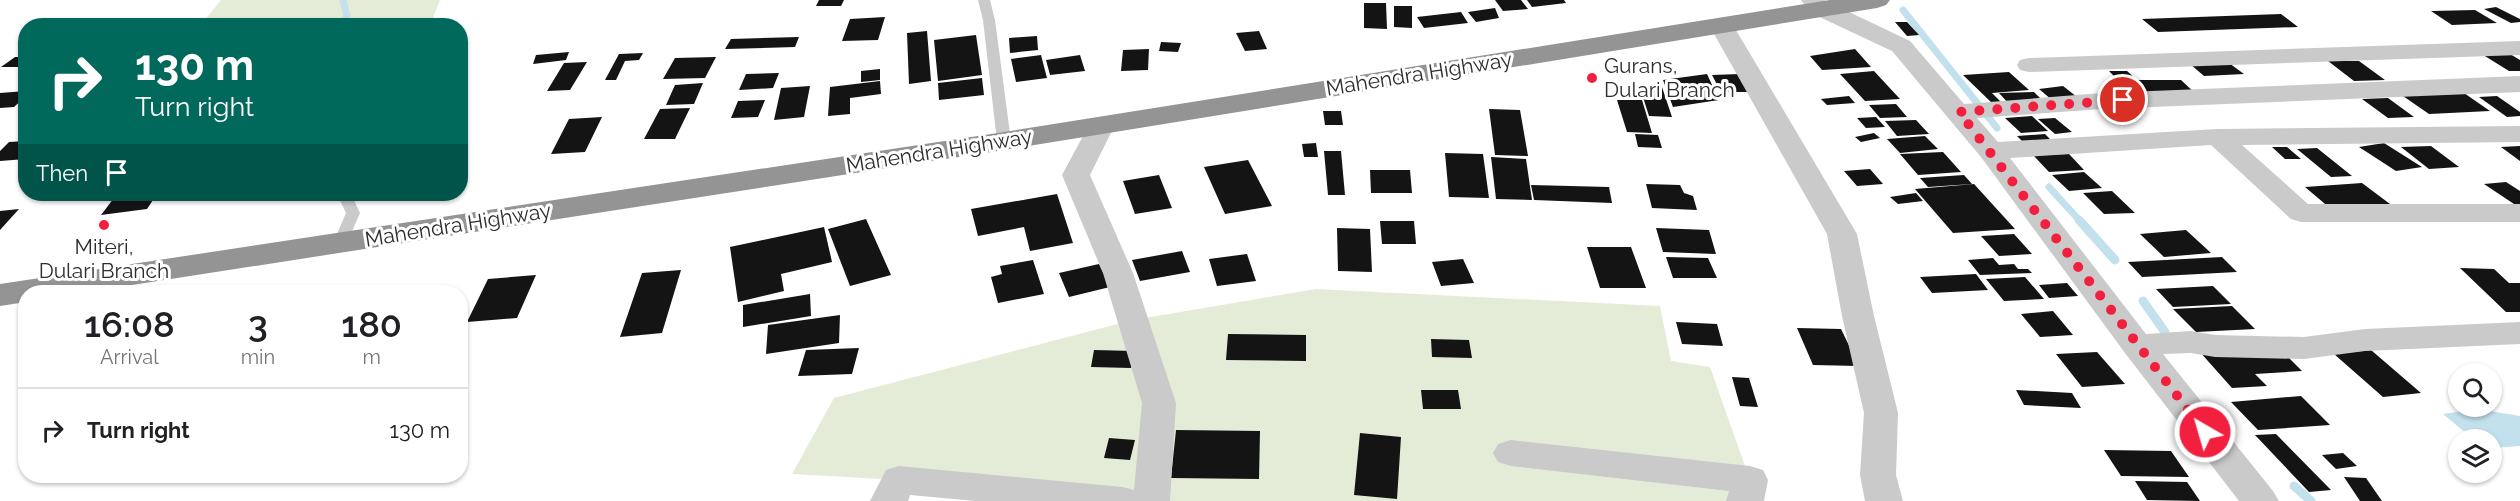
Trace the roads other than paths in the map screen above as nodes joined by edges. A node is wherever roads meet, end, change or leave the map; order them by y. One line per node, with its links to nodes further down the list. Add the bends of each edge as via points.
1 (984, 0): 12 (lane)
2 (1876, 0): 3 (highway, Mahendra Highway)
3 (1816, 4): 4 (highway, Mahendra Highway); 8 (street, via 1900,46)
4 (1721, 25): 9 (highway, Mahendra Highway); 27 (street, via 1842,234 1881,413 1878,475)
5 (2520, 48): 6 (street)
6 (2029, 65)
7 (2520, 84): 8 (street, via 2102,101)
8 (1959, 112): 13 (street)
9 (1102, 125): 12 (highway, Mahendra Highway); 25 (street, via 1076,175 1118,273 1159,403)
10 (2520, 134): 11 (street)
11 (2217, 137): 13 (street); 15 (street, via 2301,213)
12 (1004, 141): 16 (highway, Mahendra Highway)
13 (1991, 151): 21 (street)
14 (347, 201): 16 (lane, via 353,213)
15 (2520, 213)
16 (340, 243): 17 (highway, Mahendra Highway)
17 (65, 285)
18 (18, 292): 19 (highway, Mahendra Highway)
19 (0, 295)
20 (2520, 333): 21 (street, via 2365,340 2304,348 2191,342)
21 (2137, 345): 28 (street)
22 (1511, 453): 26 (street, via 1750,480)
23 (889, 501): 24 (street, via 899,480)
24 (1124, 501)
25 (1151, 501)
26 (1745, 501)
27 (1884, 501)
28 (2260, 501)

